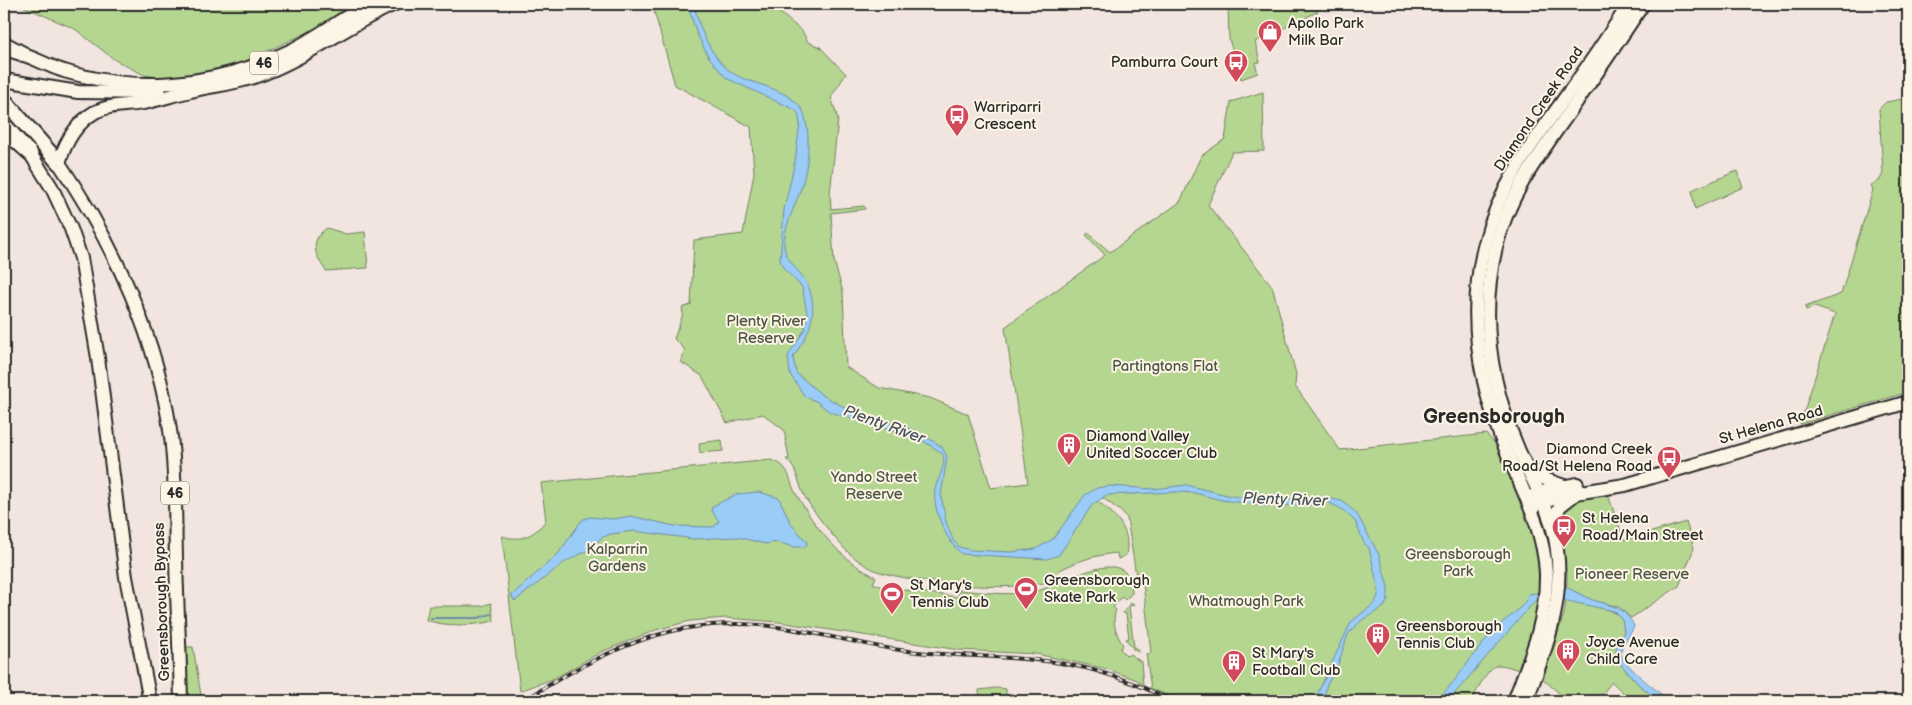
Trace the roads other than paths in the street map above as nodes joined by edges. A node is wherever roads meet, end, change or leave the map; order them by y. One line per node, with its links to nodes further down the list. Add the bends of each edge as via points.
1 (369, 4): 7 (main road, 46, via 290,51 251,67 206,78 157,83 113,82 70,73)
2 (395, 4): 9 (main road, 46, via 265,74)
3 (1629, 4): 11 (main road, Diamond Creek Road)
4 (1643, 4): 11 (main road, Diamond Creek Road)
5 (4, 44): 7 (highway)
6 (4, 51): 7 (main road, 46)
7 (23, 54)
8 (4, 80): 9 (main road, via 78,92 136,94)
9 (193, 90): 15 (main road, 46, via 97,112 83,121 66,142)
10 (4, 100): 15 (highway)
11 (1556, 120): 16 (main road, Diamond Creek Road)
12 (4, 123): 14 (main road, Greensborough Bypass)
13 (4, 130): 14 (highway)
14 (30, 153): 27 (main road, Greensborough Bypass, via 59,201 81,258 100,372 126,577)
15 (58, 163): 28 (main road, Greensborough Bypass / 46, via 92,214 118,264 158,375 171,436)
16 (1515, 178): 18 (main road, Diamond Creek Road, via 1497,245 1489,292 1488,326 1498,393); 23 (main road, Diamond Creek Road, via 1484,245 1475,323 1481,376 1488,402)
17 (1908, 402): 19 (main road, St Helena Road)
18 (1526, 467): 20 (main road); 22 (main road, Diamond Creek Road)
19 (1642, 479): 20 (main road, St Helena Road, via 1624,478); 21 (main road, St Helena Road, via 1626,485)
20 (1564, 486): 22 (main road, St Helena Road)
21 (1579, 492): 22 (main road, St Helena Road); 24 (main road, via 1562,503)
22 (1541, 497): 23 (main road, St Helena Road); 24 (main road, Diamond Creek Road)
23 (1529, 504): 25 (main road, Diamond Creek Road)
24 (1552, 523): 25 (main road, Diamond Creek Road, via 1557,548)
25 (1552, 573): 26 (main road)
26 (1550, 613): 29 (main road); 30 (main road, via 1546,648)
27 (150, 701)
28 (181, 701)
29 (1514, 701)
30 (1526, 701)

